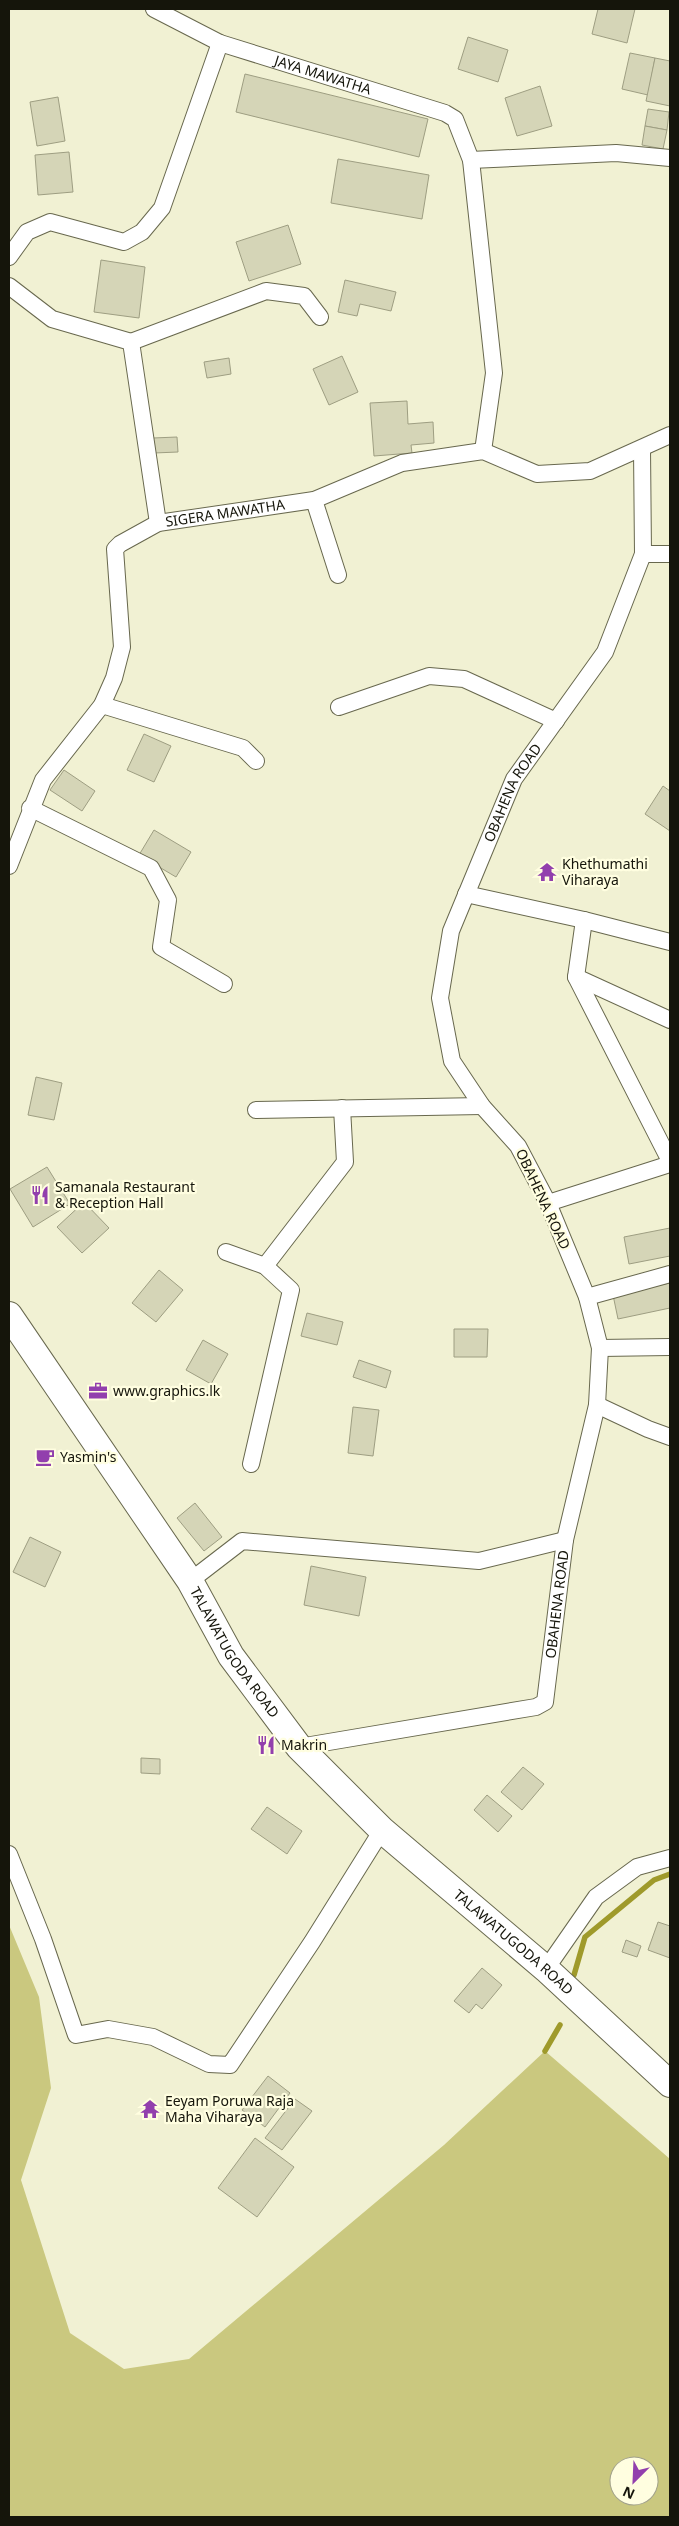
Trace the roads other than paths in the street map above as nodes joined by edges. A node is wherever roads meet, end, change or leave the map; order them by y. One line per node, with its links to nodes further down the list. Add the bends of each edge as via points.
1 (154, 9): 2 (street, JAYA MAWATHA)
2 (220, 43): 4 (street, JAYA MAWATHA, via 445,113 455,120); 5 (street, via 162,208 142,232 124,242 50,222 27,232)
3 (670, 158): 4 (street, via 616,153)
4 (472, 160): 11 (street, JAYA MAWATHA, via 494,373)
5 (9, 257)
6 (9, 286): 8 (street, via 52,319)
7 (320, 317): 8 (street, via 304,296 266,291)
8 (131, 342): 13 (street)
9 (670, 435): 10 (street)
10 (642, 449): 11 (street, via 590,471 537,474); 14 (street, OBAHENA ROAD)
11 (483, 451): 12 (street, SIGERA MAWATHA, via 402,464)
12 (314, 500): 13 (street, SIGERA MAWATHA); 16 (street)
13 (158, 523): 17 (street, SIGERA MAWATHA, via 115,549 122,647 114,678)
14 (643, 554): 15 (street); 19 (street, OBAHENA ROAD, via 605,652)
15 (670, 554)
16 (338, 575)
17 (102, 705): 20 (street, via 243,748); 21 (street, SIGERA MAWATHA, via 43,780)
18 (339, 707): 19 (street, via 428,676 464,679)
19 (556, 722): 23 (street, OBAHENA ROAD, via 514,779)
20 (256, 761)
21 (30, 808): 22 (street, SIGERA MAWATHA); 27 (street, via 151,868 168,900 161,947)
22 (9, 866)
23 (466, 894): 24 (street); 29 (street, OBAHENA ROAD, via 451,931 440,998 452,1061)
24 (584, 920): 25 (street); 26 (street)
25 (670, 942)
26 (576, 977): 28 (street); 32 (street)
27 (224, 984)
28 (670, 1020)
29 (482, 1106): 30 (street); 33 (street, OBAHENA ROAD, via 518,1146)
30 (342, 1108): 31 (street); 35 (street, via 345,1162)
31 (256, 1110)
32 (670, 1162): 33 (street)
33 (548, 1203): 37 (street, OBAHENA ROAD)
34 (226, 1252): 35 (street)
35 (265, 1266): 43 (street, via 291,1290)
36 (670, 1274): 37 (street)
37 (587, 1297): 40 (street, OBAHENA ROAD)
38 (9, 1315): 45 (main road, TALAWATUGODA ROAD)
39 (670, 1347): 40 (street)
40 (600, 1348): 41 (street, OBAHENA ROAD)
41 (597, 1405): 42 (street); 44 (street, OBAHENA ROAD)
42 (670, 1437)
43 (251, 1464)
44 (565, 1540): 45 (street, via 479,1561 242,1541); 46 (street, OBAHENA ROAD, via 545,1702 536,1707)
45 (190, 1582): 46 (main road, TALAWATUGODA ROAD, via 231,1656)
46 (299, 1747): 47 (main road, TALAWATUGODA ROAD)
47 (382, 1830): 48 (street, via 230,2065 209,2064 153,2037 108,2029 76,2035); 50 (main road, TALAWATUGODA ROAD)
48 (9, 1854)
49 (670, 1858): 50 (street, via 637,1867 596,1898)
50 (546, 1969): 51 (main road, TALAWATUGODA ROAD)
51 (670, 2084)

